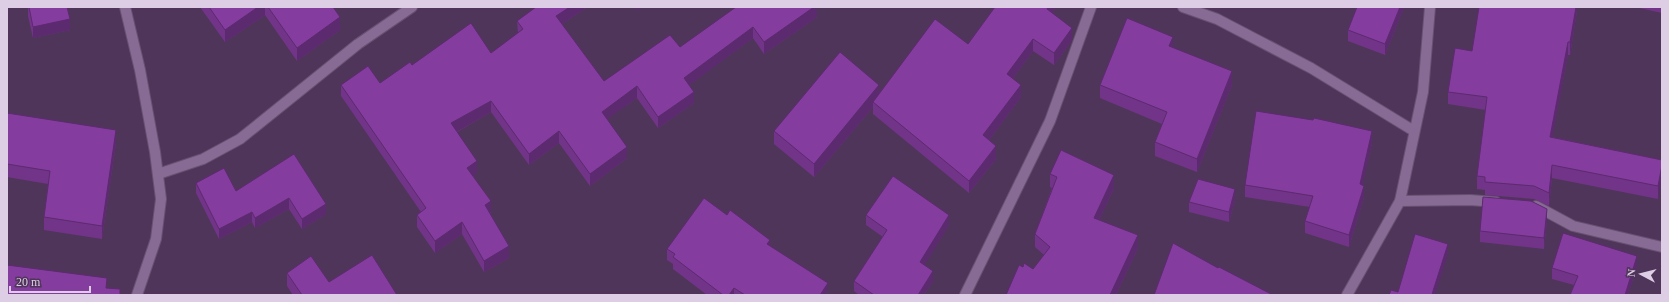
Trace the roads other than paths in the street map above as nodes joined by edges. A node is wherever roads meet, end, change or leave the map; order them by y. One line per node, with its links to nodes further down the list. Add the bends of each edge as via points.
1 (125, 7): 7 (street, via 140,70)
2 (412, 7): 7 (street, via 358,44 240,139 203,159)
3 (1091, 7): 13 (street, via 1050,121)
4 (1183, 7): 6 (street, via 1217,19 1311,68)
5 (1430, 7): 6 (street, via 1423,92)
6 (1414, 131): 8 (street)
7 (158, 174): 12 (street, via 160,199 156,239)
8 (1400, 200): 9 (street); 14 (street)
9 (1509, 203)
10 (1525, 204): 11 (street, via 1533,205 1574,226)
11 (1662, 247)
12 (137, 295)
13 (965, 295)
14 (1347, 295)

